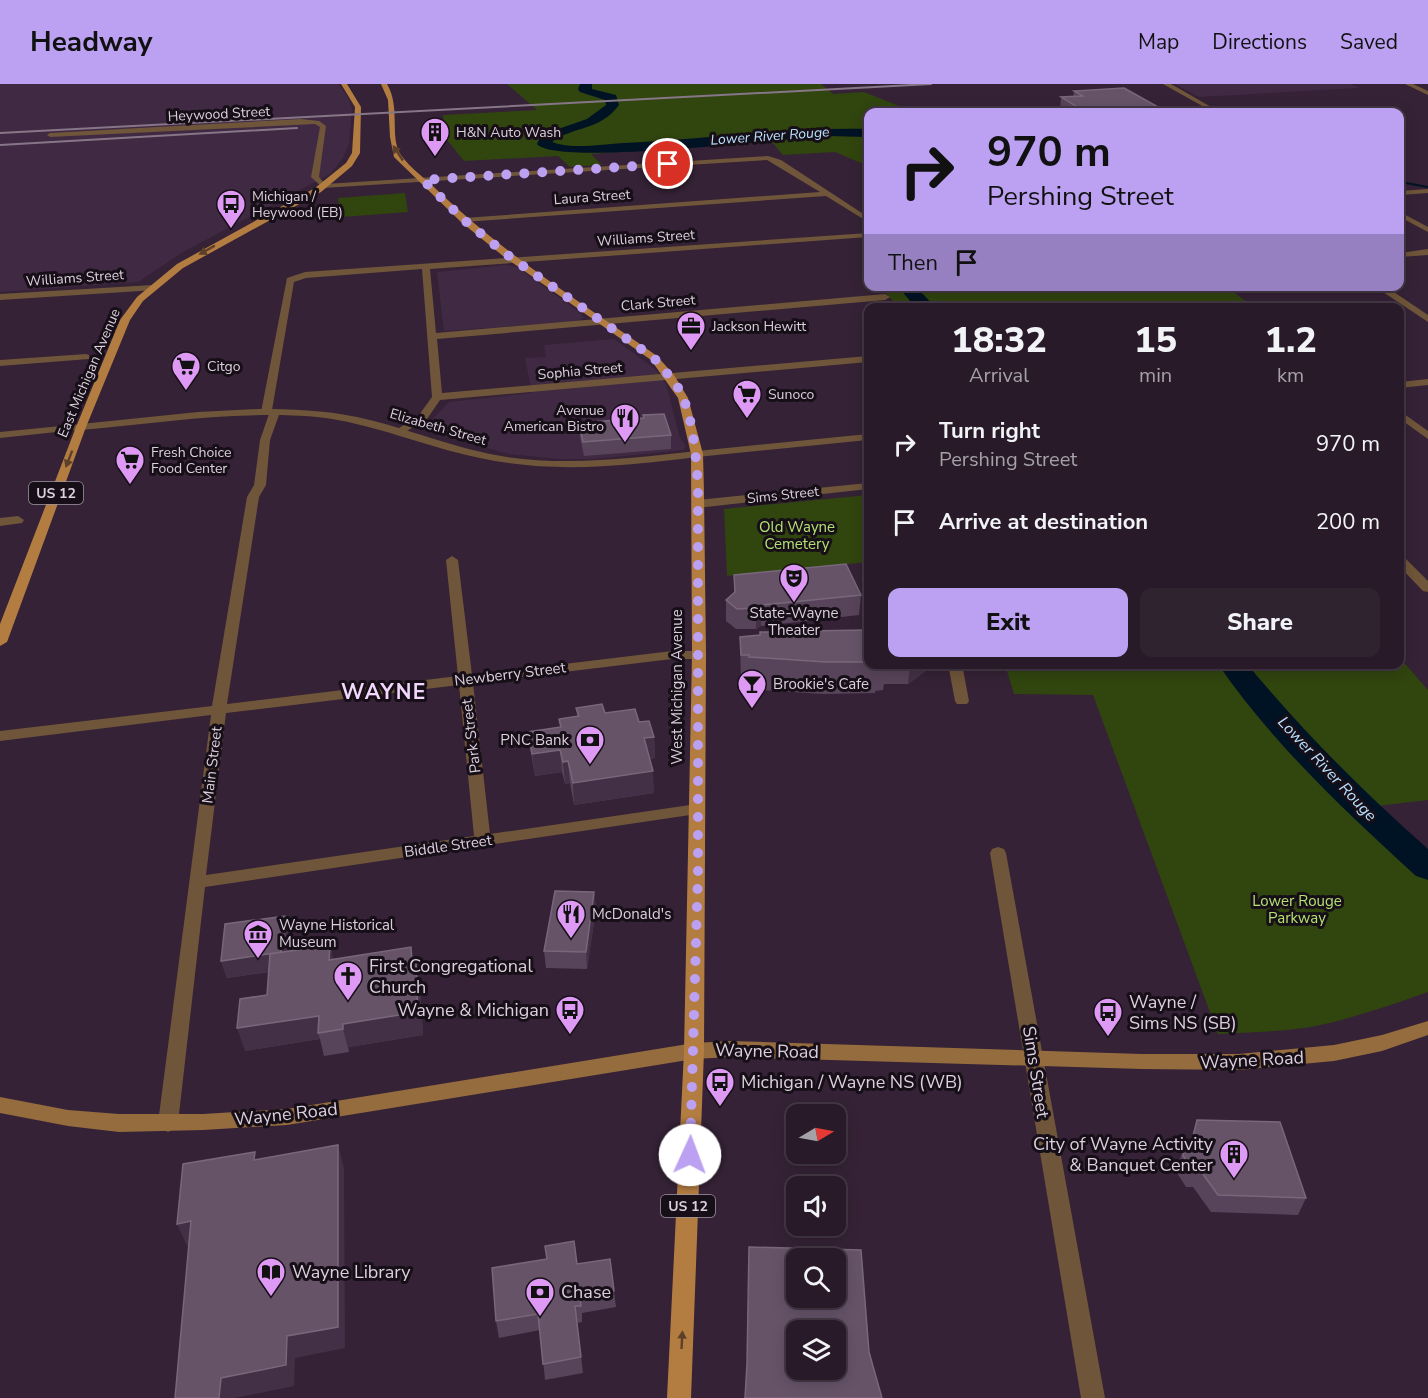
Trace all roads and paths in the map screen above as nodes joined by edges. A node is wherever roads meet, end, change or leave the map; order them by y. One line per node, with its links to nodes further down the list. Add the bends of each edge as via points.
1 (344, 84): 9 (main road, East Michigan Avenue / US 12, via 356,101 356,153)
2 (384, 84): 8 (main road, West Michigan Avenue / US 12, one-way to 2, via 397,155 390,94)
3 (1166, 84): 6 (street)
4 (1408, 84): 5 (street)
5 (1428, 93)
6 (1209, 108)
7 (50, 135): 9 (street, Heywood Street, via 317,122 323,126 315,177)
8 (423, 180): 9 (street); 12 (street, via 759,158 775,160); 15 (main road, West Michigan Avenue / US 12)
9 (323, 186): 23 (main road, East Michigan Avenue / US 12, one-way to 23, via 193,258)
10 (1428, 191): 11 (street)
11 (1404, 193)
12 (828, 194): 14 (street); 15 (street, Laura Street)
13 (1404, 216): 16 (street)
14 (864, 217)
15 (464, 220): 20 (main road, West Michigan Avenue / US 12)
16 (1428, 230)
17 (864, 235): 20 (street, Williams Street)
18 (1428, 252): 19 (street)
19 (1404, 255)
20 (516, 261): 21 (street, Williams Street); 33 (main road, West Michigan Avenue / US 12)
21 (426, 268): 22 (street, Williams Street, via 411,273); 34 (street)
22 (290, 280): 42 (street, Main Street)
23 (153, 288): 25 (street, Williams Street); 44 (main road, East Michigan Avenue / US 12, via 126,320)
24 (1386, 291): 28 (street)
25 (0, 297)
26 (885, 297): 33 (street, Clark Street)
27 (1404, 303): 30 (street)
28 (1404, 303)
29 (1428, 308): 30 (street)
30 (1414, 310): 31 (street); 32 (street)
31 (1404, 311)
32 (1428, 319)
33 (603, 321): 34 (street, Clark Street); 38 (main road, West Michigan Avenue / US 12, via 654,358)
34 (432, 336): 41 (street)
35 (86, 357): 37 (street)
36 (864, 358): 38 (street, Sophia Street)
37 (0, 363)
38 (670, 377): 41 (street, Sophia Street); 49 (main road, West Michigan Avenue / US 12, via 683,398)
39 (1428, 382): 40 (street)
40 (1404, 385)
41 (437, 397): 45 (street, via 423,417)
42 (271, 412): 44 (street, Elizabeth Street); 45 (street, Elizabeth Street, via 336,416); 62 (street, Main Street, via 260,485 253,497 236,583)
43 (1404, 417): 47 (street)
44 (81, 428): 46 (street, Elizabeth Street); 57 (main road, East Michigan Avenue / US 12, one-way to 57)
45 (400, 432): 49 (street, Elizabeth Street, via 479,455 536,464 604,464)
46 (0, 435)
47 (1428, 436)
48 (864, 437): 49 (street, Elizabeth Street)
49 (697, 454): 51 (main road, West Michigan Avenue / US 12)
50 (864, 486): 51 (street, Sims Street)
51 (697, 504): 58 (main road, West Michigan Avenue / US 12)
52 (18, 520): 53 (street)
53 (0, 522)
54 (452, 560): 60 (street, Park Street)
55 (1404, 564): 56 (street)
56 (1428, 588)
57 (0, 642)
58 (699, 655): 60 (street, Newberry Street); 64 (main road, West Michigan Avenue / US 12)
59 (956, 669): 61 (street)
60 (465, 680): 62 (street, Newberry Street); 65 (street, Park Street)
61 (962, 701)
62 (219, 711): 63 (street, Newberry Street); 67 (street, Main Street)
63 (0, 736)
64 (698, 809): 65 (street, Biddle Street); 69 (main road, West Michigan Avenue / US 12)
65 (483, 841): 67 (street, Biddle Street)
66 (998, 853): 70 (street, Sims Street)
67 (198, 882): 72 (street, Main Street)
68 (1428, 1028): 70 (main road, Wayne Road, via 1363,1047 1272,1061 1219,1064)
69 (694, 1051): 70 (main road, Wayne Road); 72 (main road, Wayne Road, via 287,1117); 73 (main road, West Michigan Avenue / US 12, one-way to 69)
70 (1035, 1058): 74 (street, Sims Street)
71 (0, 1105): 72 (main road, Wayne Road, via 68,1118)
72 (168, 1123)
73 (679, 1398)
74 (1093, 1398)

